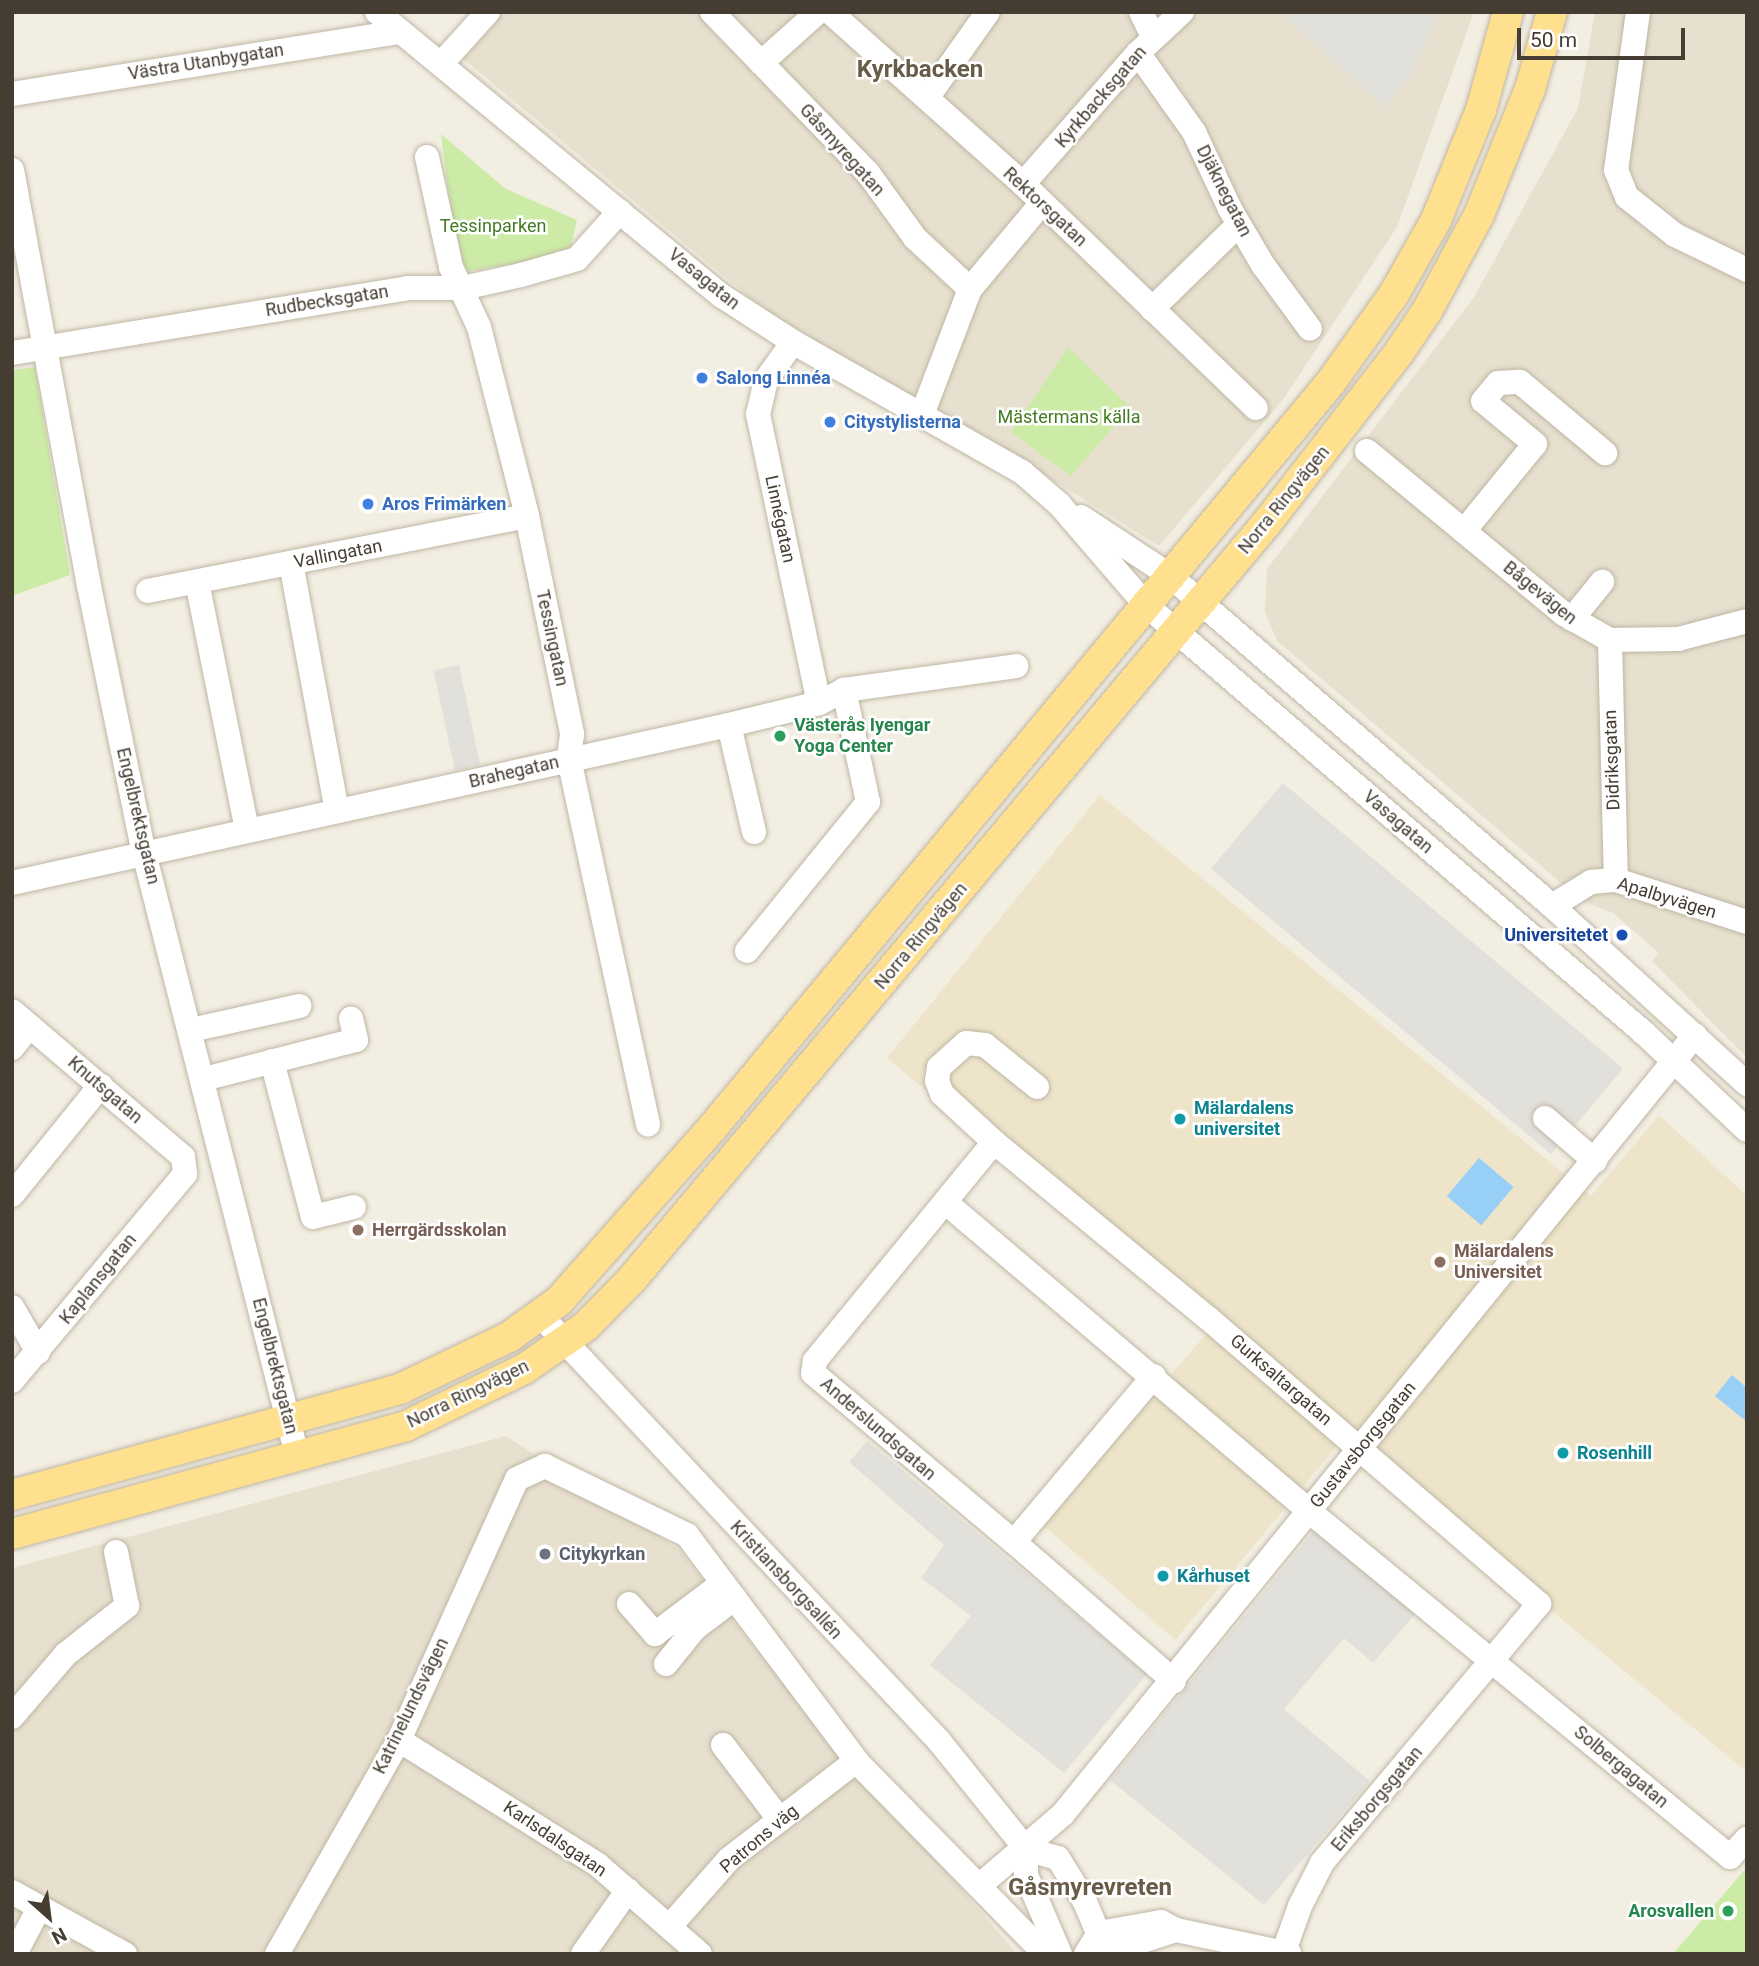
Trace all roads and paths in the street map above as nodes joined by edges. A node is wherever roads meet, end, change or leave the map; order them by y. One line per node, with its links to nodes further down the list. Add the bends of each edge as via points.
1 (377, 12): 12 (street, Vasagatan)
2 (488, 12): 15 (street)
3 (712, 12): 14 (street, Gåsmyregatan)
4 (818, 12): 14 (street)
5 (830, 12): 17 (street, Rektorsgatan)
6 (988, 12): 17 (street)
7 (1140, 12): 13 (street, Djäknegatan)
8 (1182, 12): 13 (street, Kyrkbacksgatan)
9 (1508, 12): 40 (main road, Norra Ringvägen, via 1460,167 1394,294 1331,382)
10 (1552, 12): 44 (main road, Norra Ringvägen, via 1508,147 1474,226 1427,311 1335,438)
11 (1638, 12): 24 (street, via 1616,170 1627,197 1675,235)
12 (400, 32): 15 (street, Vasagatan); 16 (street, Västra Utanbygatan)
13 (1145, 45): 20 (street, Kyrkbacksgatan); 23 (street, Djäknegatan, via 1194,132)
14 (761, 63): 26 (street, Gåsmyregatan, via 869,173 915,238)
15 (441, 64): 22 (street, Vasagatan)
16 (12, 94)
17 (927, 98): 20 (street, Rektorsgatan)
18 (427, 157): 25 (street, Tessingatan, via 451,268)
19 (12, 170): 30 (street, Engelbrektsgatan)
20 (1023, 184): 21 (street, Rektorsgatan)
21 (1042, 203): 26 (street); 27 (street, Rektorsgatan)
22 (620, 211): 25 (street, Rudbecksgatan, via 577,259); 29 (street, Vasagatan, via 722,296)
23 (1238, 225): 27 (street); 28 (street, Djäknegatan)
24 (1747, 270)
25 (463, 288): 30 (street, Rudbecksgatan, via 407,288); 37 (street, Tessingatan, via 479,327)
26 (970, 289): 33 (street)
27 (1152, 309): 32 (street, Rektorsgatan)
28 (1310, 330)
29 (793, 342): 33 (street, Vasagatan); 52 (street, Linnégatan, via 766,380 758,414)
30 (44, 348): 31 (street, Rudbecksgatan); 58 (street, Engelbrektsgatan)
31 (12, 353)
32 (1256, 408)
33 (923, 412): 36 (street, Vasagatan, via 995,453)
34 (1367, 451): 38 (street, Bågevägen)
35 (1605, 453): 38 (street, via 1520,382 1498,383 1483,401 1535,444)
36 (1059, 504): 40 (street, Vasagatan); 45 (street, Vasagatan)
37 (527, 516): 39 (street, Vallingatan); 54 (street, Tessingatan, via 572,734)
38 (1464, 531): 46 (street, Bågevägen)
39 (291, 564): 41 (street, Vallingatan); 55 (street)
40 (1169, 575): 44 (street, Vasagatan); 45 (main road, Norra Ringvägen)
41 (197, 582): 43 (street, Vallingatan); 56 (street)
42 (1602, 582): 46 (street)
43 (148, 591)
44 (1201, 603): 48 (main road, Norra Ringvägen); 61 (street, Vasagatan)
45 (1145, 604): 48 (street, Vasagatan); 86 (main road, Norra Ringvägen, via 713,1126 578,1281)
46 (1572, 619): 49 (street, Bågevägen)
47 (1747, 621): 49 (street, Bågevägen, via 1678,639)
48 (1176, 631): 71 (street, Vasagatan); 87 (main road, Norra Ringvägen, via 633,1278 586,1326)
49 (1610, 640): 59 (street, Didriksgatan)
50 (1016, 666): 51 (street, Brahegatan)
51 (844, 690): 52 (street, Brahegatan); 63 (street, via 868,802)
52 (819, 704): 53 (street, Brahegatan)
53 (729, 725): 54 (street, Brahegatan); 57 (street)
54 (569, 760): 55 (street, Brahegatan); 77 (street, Tessingatan)
55 (337, 810): 56 (street, Brahegatan)
56 (247, 831): 58 (street, Brahegatan)
57 (754, 832)
58 (144, 853): 60 (street, Brahegatan); 67 (street, Engelbrektsgatan)
59 (1616, 880): 61 (street, Apalbyvägen, via 1591,882); 62 (street, Apalbyvägen)
60 (12, 883)
61 (1552, 906): 68 (street, Vasagatan)
62 (1747, 922)
63 (747, 951)
64 (299, 1006): 67 (street)
65 (21, 1018): 69 (street); 74 (street, Knutsgatan)
66 (351, 1019): 70 (street, via 356,1040)
67 (191, 1030): 72 (street, Engelbrektsgatan)
68 (1695, 1035): 71 (street, Gustavsborgsgatan); 73 (street, Vasagatan)
69 (12, 1048)
70 (272, 1061): 72 (street); 84 (street, via 313,1217)
71 (1674, 1061): 78 (street, Vasagatan); 80 (street, Gustavsborgsgatan)
72 (204, 1079): 91 (street, Engelbrektsgatan)
73 (1747, 1084)
74 (101, 1086): 81 (street, Knutsgatan, via 183,1157); 82 (street)
75 (1037, 1087): 79 (street, Gurksaltargatan, via 985,1045 967,1043 939,1067 937,1081 942,1094)
76 (1545, 1118): 80 (street)
77 (648, 1125)
78 (1747, 1130)
79 (994, 1142): 83 (street, Anderslundsgatan); 92 (street, Gurksaltargatan)
80 (1595, 1161): 92 (street, Gustavsborgsgatan)
81 (183, 1176): 88 (street, Kaplansgatan)
82 (12, 1195)
83 (944, 1202): 89 (street); 97 (street, Anderslundsgatan, via 815,1361 813,1373)
84 (354, 1208)
85 (12, 1307): 88 (street)
86 (540, 1315): 87 (street, Kristiansborgsallén); 91 (main road, Norra Ringvägen, via 509,1337 402,1388)
87 (563, 1342): 93 (main road, Norra Ringvägen, via 524,1369 406,1426); 110 (street, Kristiansborgsallén, via 939,1741)
88 (38, 1352): 90 (street, Kaplansgatan)
89 (1154, 1376): 95 (street); 97 (street)
90 (12, 1381)
91 (288, 1419): 93 (street, Engelbrektsgatan); 94 (main road, Norra Ringvägen)
92 (1360, 1448): 95 (street, Gustavsborgsgatan); 101 (street, Gurksaltargatan, via 1539,1604)
93 (297, 1455): 96 (main road, Norra Ringvägen)
94 (12, 1495)
95 (1309, 1511): 101 (street); 103 (street, Gustavsborgsgatan)
96 (12, 1534)
97 (1014, 1542): 103 (street, Anderslundsgatan)
98 (116, 1552): 104 (street, via 127,1605 66,1654)
99 (729, 1591): 100 (street, via 655,1634); 102 (street); 105 (street, Katrinelundsvägen, via 687,1535 545,1466 517,1479); 107 (street)
100 (629, 1604)
101 (1494, 1661): 109 (street, Solbergagatan, via 1730,1857); 119 (street, Eriksborgsgatan, via 1322,1863 1300,1906)
102 (666, 1664)
103 (1174, 1681): 110 (street, Gustavsborgsgatan, via 1063,1814)
104 (12, 1717)
105 (399, 1740): 112 (street, Karlsdalsgatan, via 598,1865); 122 (street, Katrinelundsvägen)
106 (723, 1745): 108 (street)
107 (856, 1761): 108 (street, Patrons väg); 111 (street)
108 (780, 1820): 115 (street, Patrons väg, via 729,1859)
109 (1747, 1839)
110 (1026, 1849): 111 (street); 117 (street, via 1058,1858); 118 (street, via 1026,1875)
111 (979, 1886): 118 (street, via 1037,1946)
112 (628, 1890): 115 (street, Karlsdalsgatan); 123 (street)
113 (12, 1892): 114 (street)
114 (39, 1908): 120 (street); 121 (street)
115 (670, 1926): 124 (street, Karlsdalsgatan)
116 (1164, 1940): 117 (street, via 1161,1922); 119 (street)
117 (1098, 1950): 118 (street)
118 (1052, 1951)
119 (1286, 1953)
120 (15, 1954)
121 (125, 1954)
122 (277, 1954)
123 (583, 1954)
124 (701, 1954)

